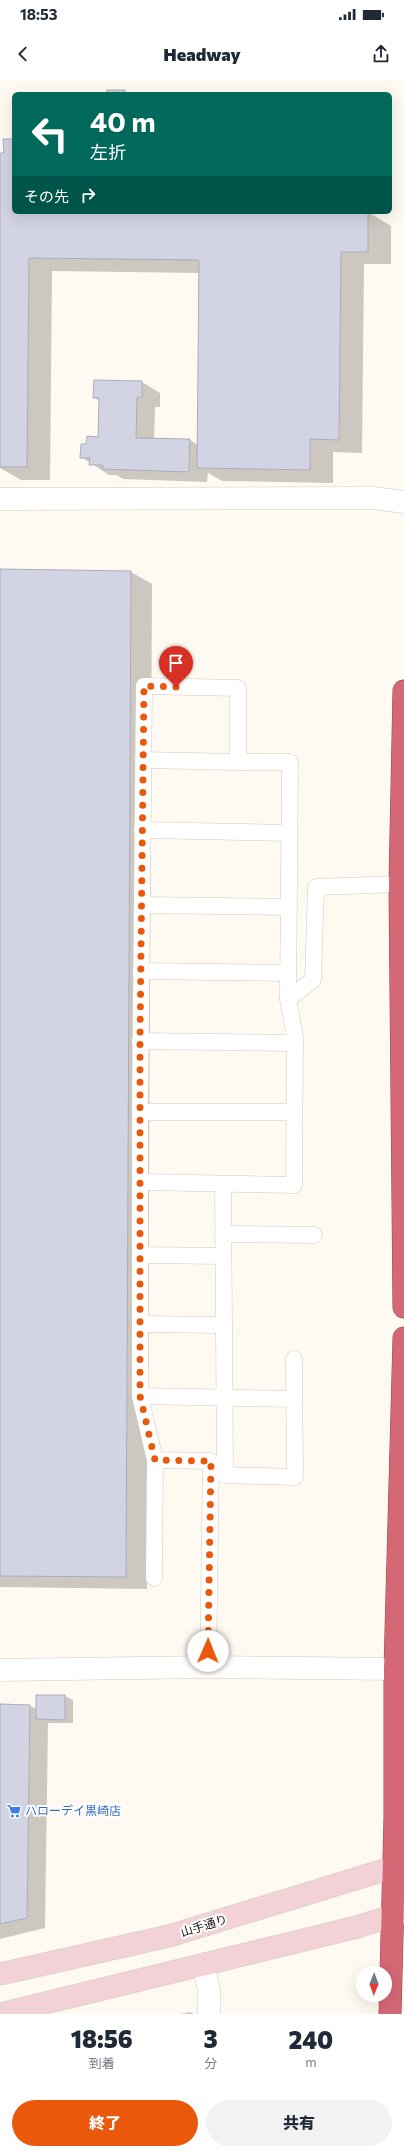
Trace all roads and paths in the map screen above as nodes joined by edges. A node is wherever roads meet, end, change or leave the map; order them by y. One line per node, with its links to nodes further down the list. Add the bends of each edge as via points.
1 (0, 499): 2 (street, via 374,498)
2 (404, 502)
3 (404, 691): 8 (highway)
4 (143, 760): 5 (lane); 5 (lane, via 144,686 238,688); 6 (lane)
5 (238, 762): 7 (lane, via 290,762)
6 (142, 830): 7 (lane); 9 (lane)
7 (289, 834): 10 (lane)
8 (400, 884): 13 (lane, via 316,888 313,980); 24 (highway)
9 (142, 905): 10 (lane); 11 (lane)
10 (289, 907): 12 (lane)
11 (141, 971): 12 (lane); 14 (lane)
12 (288, 973): 13 (lane)
13 (288, 999): 15 (lane)
14 (140, 1041): 15 (lane); 16 (lane)
15 (294, 1043): 17 (lane)
16 (140, 1112): 17 (lane); 18 (lane)
17 (294, 1112): 19 (lane, via 294,1185)
18 (140, 1182): 19 (lane); 22 (lane)
19 (223, 1184): 20 (lane)
20 (223, 1234): 21 (lane); 23 (lane)
21 (314, 1235)
22 (140, 1255): 23 (lane); 25 (lane)
23 (223, 1256): 26 (lane)
24 (404, 1307)
25 (140, 1324): 26 (lane); 29 (lane)
26 (224, 1325): 30 (lane)
27 (404, 1338): 37 (highway)
28 (294, 1358): 31 (lane)
29 (140, 1396): 30 (lane); 32 (lane)
30 (225, 1399): 31 (lane); 34 (lane)
31 (294, 1399): 34 (lane, via 295,1477)
32 (155, 1460): 33 (lane); 35 (lane)
33 (211, 1461): 34 (lane); 36 (lane)
34 (225, 1475)
35 (154, 1578)
36 (208, 1667): 37 (street); 38 (street)
37 (395, 1669): 39 (highway)
38 (0, 1670)
39 (399, 1866): 40 (highway); 42 (street, 山手通り, via 169,1936)
40 (399, 1914): 41 (street, via 357,1927); 45 (highway)
41 (203, 1964): 43 (street); 44 (street, via 209,1990)
42 (0, 1974)
43 (0, 2014)
44 (209, 2014)
45 (390, 2014)

